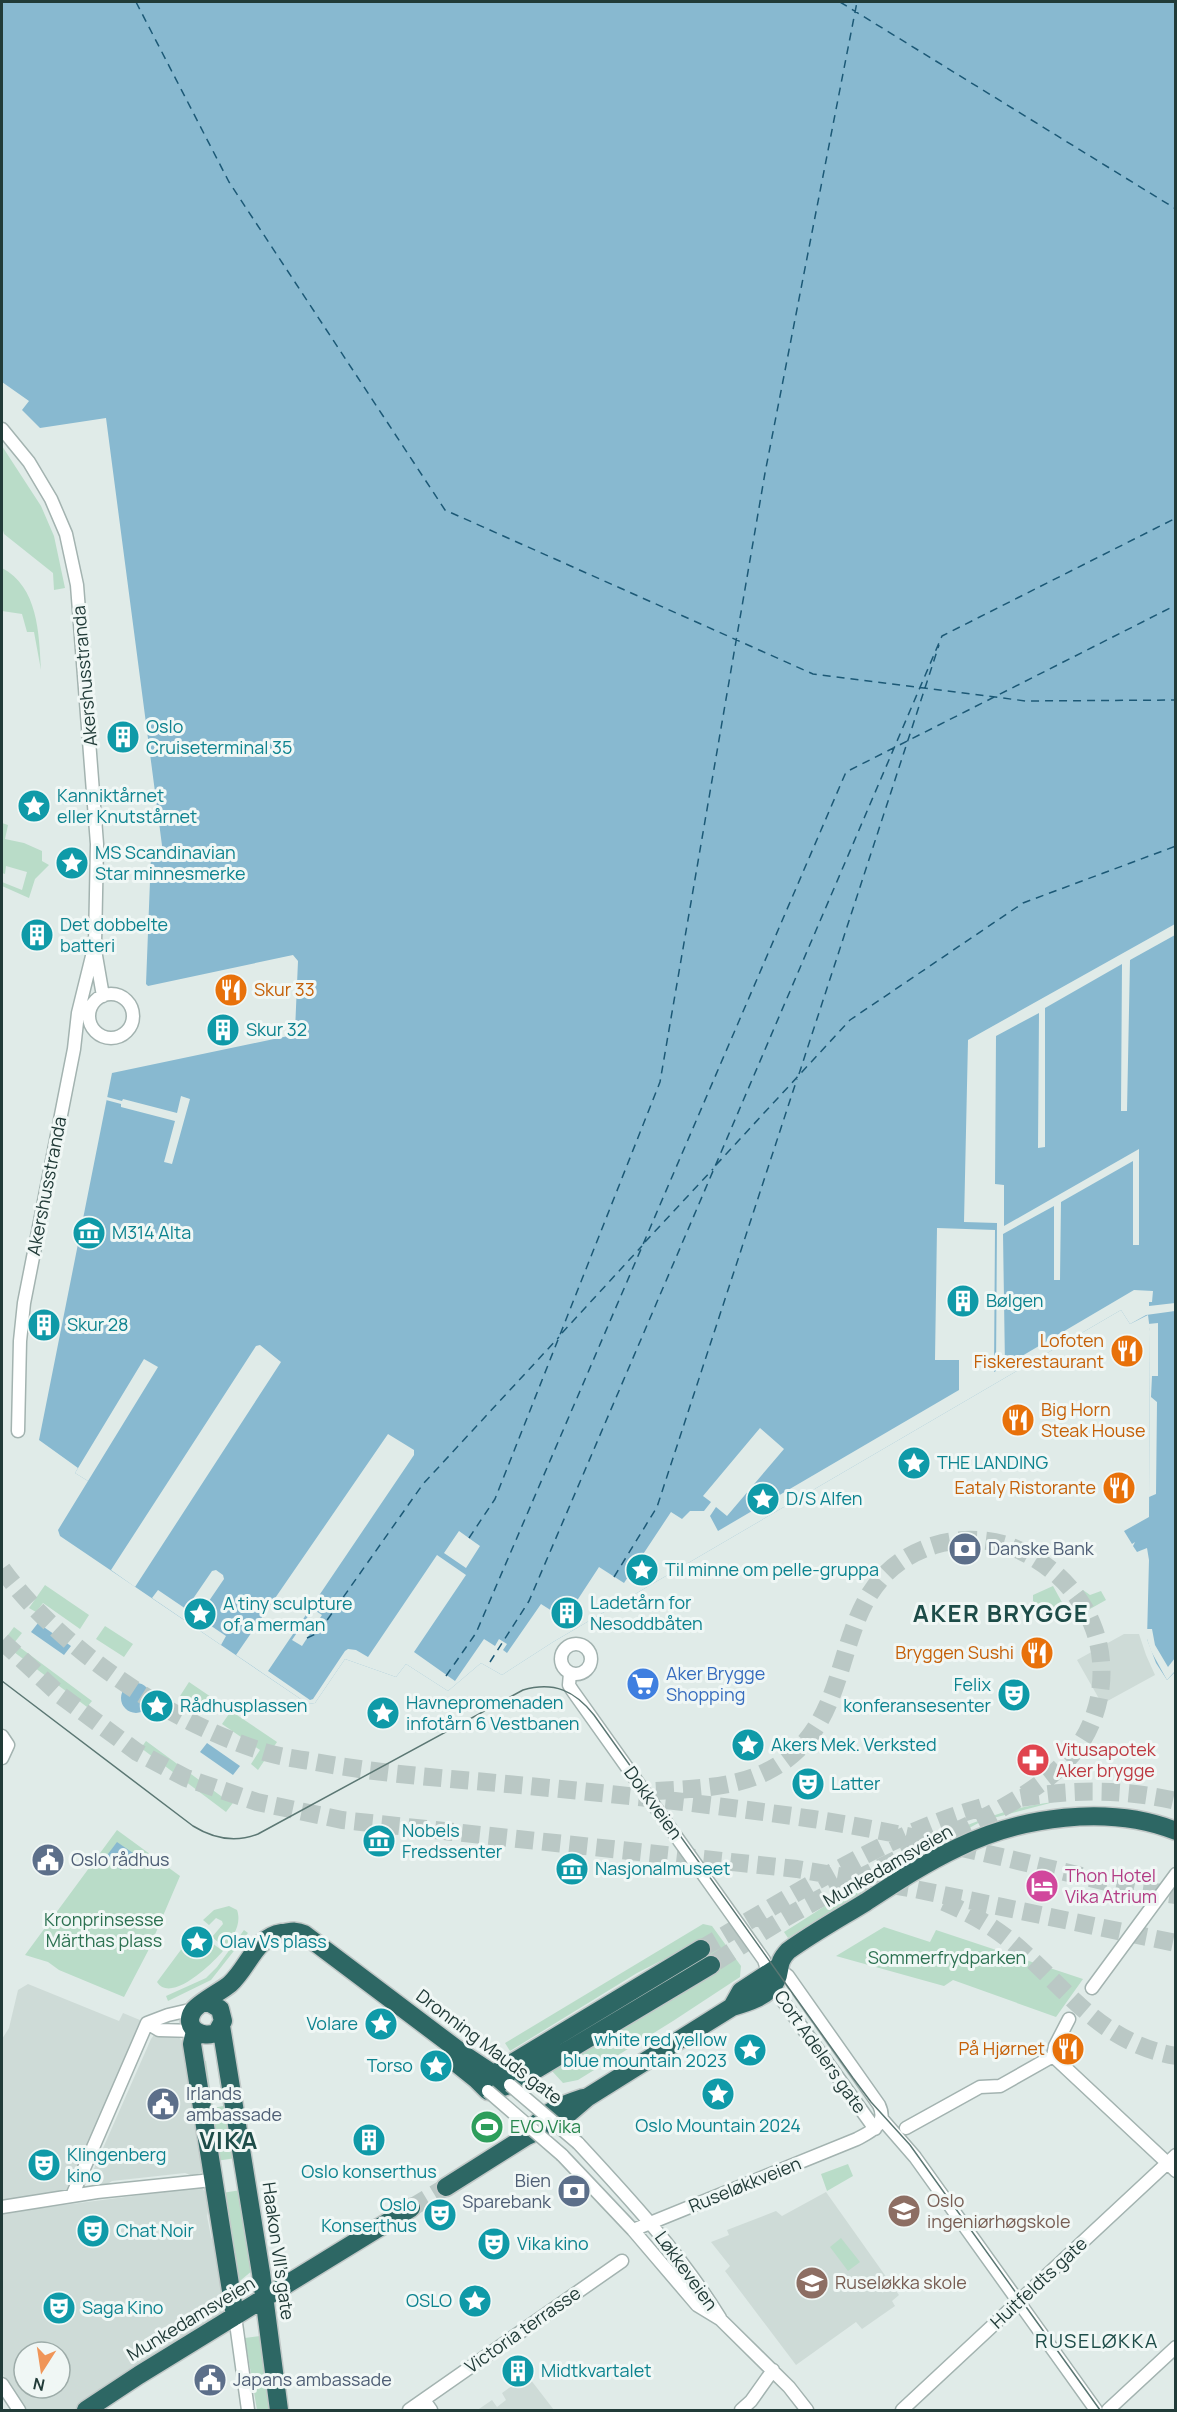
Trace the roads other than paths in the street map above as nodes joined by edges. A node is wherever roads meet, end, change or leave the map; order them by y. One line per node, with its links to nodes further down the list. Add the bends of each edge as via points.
1 (2, 429): 2 (street, Akershusstranda, via 47,490 66,534 75,570 97,844)
2 (94, 944): 3 (street, Akershusstranda); 4 (street, Akershusstranda, via 24,1303)
3 (103, 996)
4 (18, 1431)
5 (570, 1673): 11 (street, Dokkveien, via 572,1690)
6 (5, 1741): 7 (street)
7 (2, 1758)
8 (1176, 1831): 11 (highway, Munkedamsveien, via 1122,1819 1085,1816 1023,1825 986,1836 955,1849 802,1942)
9 (1176, 1874): 13 (street)
10 (706, 1957): 14 (highway)
11 (771, 1971): 23 (street, Cort Adelers gate); 23 (street, Cort Adelers gate, via 788,1976 875,2098 882,2110); 28 (highway, Munkedamsveien, via 741,1991 732,2007 588,2097 556,2107 527,2136)
12 (232, 1983): 15 (highway, Dronning Mauds gate); 17 (highway, Dronning Mauds gate); 21 (highway, Dronning Mauds gate, via 265,1940 284,1933 468,2072)
13 (1092, 1988)
14 (645, 1993): 21 (highway); 22 (highway)
15 (199, 2006): 17 (highway, via 215,2005); 18 (street); 19 (highway, via 190,2018)
16 (1069, 2019): 20 (street)
17 (222, 2020): 19 (highway, via 212,2035); 35 (highway, Haakon VII's gate)
18 (147, 2023): 19 (street, via 159,2030); 29 (street)
19 (195, 2031): 27 (highway, via 192,2044)
20 (1053, 2055): 24 (street, via 1000,2086 980,2086); 26 (street)
21 (491, 2083): 22 (highway, Dronning Mauds gate); 33 (street, Dronning Mauds gate, bridge)
22 (510, 2085): 32 (street, Dronning Mauds gate, bridge, via 578,2143)
23 (878, 2124): 25 (street, Cort Adelers gate); 36 (street, Cort Adelers gate, via 915,2157)
24 (906, 2128)
25 (857, 2139): 32 (street, Ruseløkkveien)
26 (1173, 2163): 36 (street, Huitfeldts gate)
27 (212, 2180): 29 (street); 37 (highway)
28 (446, 2187)
29 (72, 2196): 30 (street)
30 (2, 2207)
31 (411, 2208): 35 (highway, Munkedamsveien)
32 (651, 2223): 33 (street, Ruseløkkveien); 38 (street, Løkkeveien)
33 (633, 2230): 38 (street, Løkkeveien, via 697,2305)
34 (622, 2261): 42 (street, Victoria terrasse)
35 (265, 2298): 37 (highway, Munkedamsveien); 46 (highway, Haakon VII's gate)
36 (1019, 2302): 51 (street, Huitfeldts gate); 52 (street, Cort Adelers gate)
37 (235, 2316): 44 (highway, Munkedamsveien); 45 (street)
38 (720, 2319): 40 (street, Løkkeveien)
39 (1176, 2347): 53 (street)
40 (773, 2370): 49 (street); 50 (street, Løkkeveien)
41 (2, 2384): 43 (street)
42 (424, 2400): 47 (street, Victoria terrasse); 48 (street)
43 (19, 2410)
44 (86, 2410)
45 (248, 2410)
46 (279, 2410)
47 (409, 2410)
48 (431, 2410)
49 (741, 2410)
50 (807, 2410)
51 (902, 2410)
52 (1096, 2410)
53 (1108, 2410)

